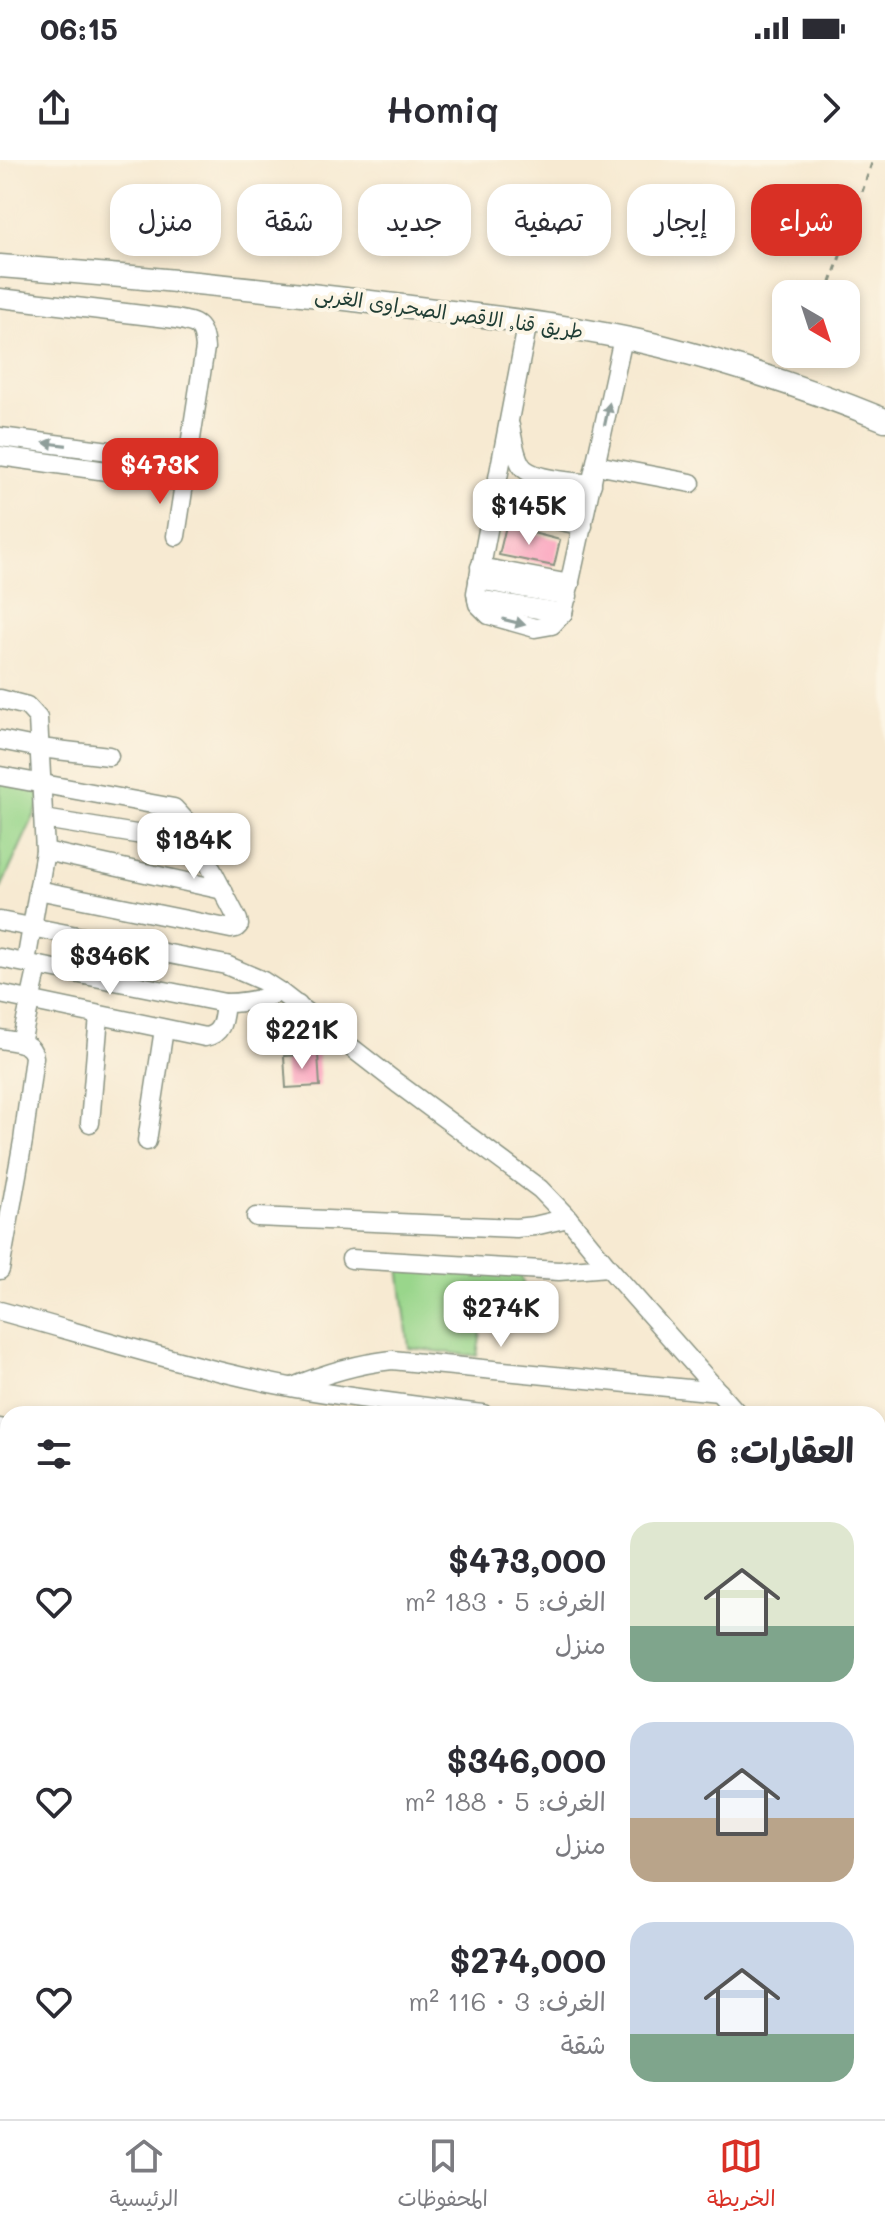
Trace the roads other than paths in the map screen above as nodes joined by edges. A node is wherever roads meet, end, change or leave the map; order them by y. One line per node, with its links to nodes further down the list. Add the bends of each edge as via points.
1 (0, 266): 3 (main road, طريق قنا, الاقصر الصحراوى الغربى, via 232,286)
2 (0, 298): 9 (street, via 197,324 205,348)
3 (528, 321): 4 (main road, طريق قنا, الاقصر الصحراوى الغربى); 5 (street)
4 (623, 338): 6 (main road, طريق قنا, الاقصر الصحراوى الغربى, via 753,372); 10 (street, one-way to 4)
5 (509, 419): 10 (street, via 526,472); 13 (street)
6 (885, 420)
7 (0, 437): 9 (street, one-way to 7)
8 (0, 456): 11 (street)
9 (188, 461): 11 (street)
10 (594, 474): 12 (street); 14 (street)
11 (185, 482): 15 (street)
12 (691, 483)
13 (492, 505): 14 (street); 16 (street)
14 (583, 526): 17 (street)
15 (176, 536)
16 (478, 582): 17 (street); 17 (street, via 481,608 494,618 535,628 552,625)
17 (567, 598)
18 (0, 699): 20 (street, via 34,711)
19 (0, 740): 20 (street)
20 (40, 748): 21 (street); 23 (street)
21 (109, 756)
22 (0, 776): 23 (street)
23 (42, 785): 24 (street); 25 (street, via 174,808 185,820)
24 (44, 819): 25 (street); 26 (street)
25 (191, 843): 28 (street, via 203,853)
26 (45, 851): 27 (street); 28 (street)
27 (38, 890): 28 (street, via 236,928 238,920); 30 (street)
28 (223, 890)
29 (0, 921): 30 (street)
30 (32, 927): 32 (street); 33 (street, via 226,965)
31 (0, 958): 32 (street)
32 (32, 964): 35 (street); 36 (street)
33 (280, 992): 36 (street); 37 (street)
34 (0, 994): 35 (street)
35 (30, 1001): 38 (street); 42 (street)
36 (225, 1003): 39 (street, via 223,1024 212,1036)
37 (298, 1005): 40 (street); 46 (street, via 540,1189)
38 (99, 1016): 39 (street); 43 (street)
39 (164, 1029): 44 (street)
40 (284, 1033)
41 (0, 1039): 42 (street)
42 (21, 1043): 49 (street, via 33,1050 34,1057)
43 (90, 1123)
44 (147, 1141)
45 (256, 1217): 46 (street, via 516,1228)
46 (568, 1218): 48 (street)
47 (351, 1259): 48 (street, via 559,1271)
48 (608, 1267): 52 (street)
49 (0, 1270)
50 (0, 1311): 51 (street)
51 (293, 1387): 52 (street, via 358,1364 392,1360); 53 (street)
52 (719, 1392): 54 (street)
53 (421, 1406)
54 (731, 1406)

